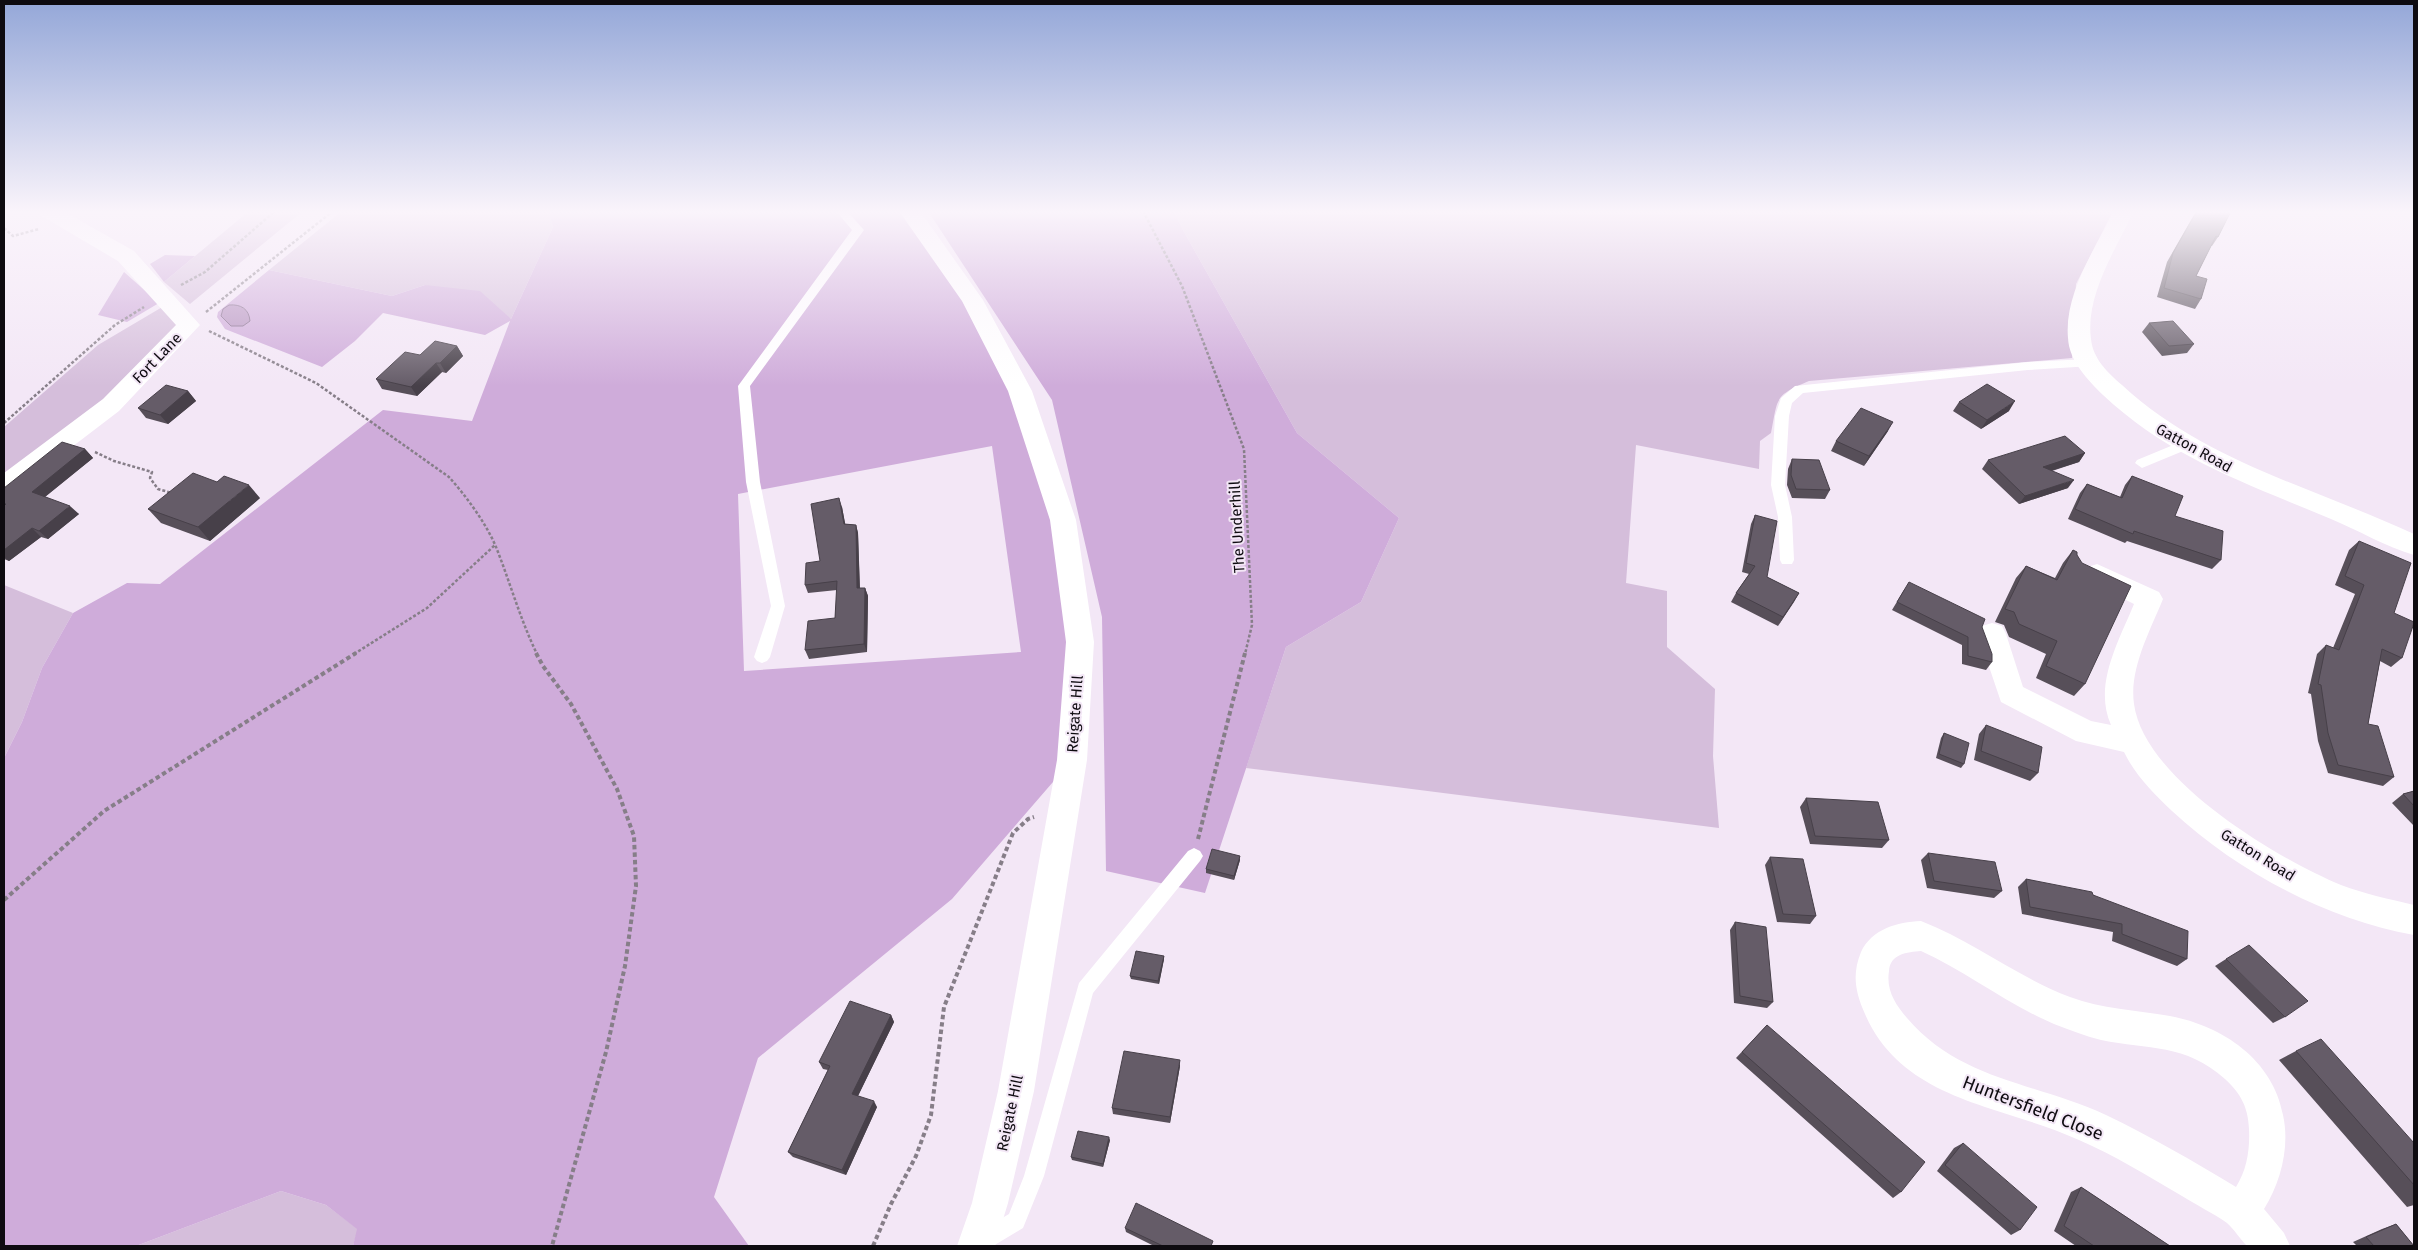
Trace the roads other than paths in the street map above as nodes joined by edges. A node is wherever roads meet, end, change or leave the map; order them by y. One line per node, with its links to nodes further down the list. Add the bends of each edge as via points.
1 (138, 269): 8 (street, Fort Lane, via 189,325 111,405)
2 (829, 269): 13 (lane, via 744,386 753,482 778,606)
3 (950, 269): 18 (street, Reigate Hill, via 972,300 1020,391 1063,520 1080,642 1072,760 1011,1119)
4 (2097, 269): 5 (street, Gatton Road, via 2082,302 2079,339)
5 (2088, 362): 6 (street, Gatton Road, via 2119,398); 10 (lane, via 1800,389 1786,401 1782,416 1778,485 1785,517)
6 (2183, 446): 7 (lane); 9 (street, Gatton Road)
7 (2142, 463)
8 (4, 486)
9 (2414, 545)
10 (1787, 560)
11 (2081, 567): 14 (street, Gatton Road, via 2149,599 2120,674 2121,714)
12 (1992, 634): 14 (street, via 2011,694 2086,732)
13 (762, 658)
14 (2133, 742): 16 (street, Gatton Road, via 2146,763 2185,805 2236,846 2290,877 2350,904)
15 (1194, 856): 18 (lane, via 1085,989 1034,1176 1016,1221)
16 (2414, 920)
17 (2241, 1211): 17 (street, Huntersfield Close, via 2179,1173 2089,1126 1981,1091 1922,1058 1878,1008 1870,986 1873,962 1884,945 1900,937 1921,936 1945,945 2014,987 2086,1019 2196,1040 2221,1055 2244,1073 2260,1096 2266,1118 2267,1151 2257,1185); 19 (street, Huntersfield Close)
18 (976, 1245)
19 (2271, 1246)

